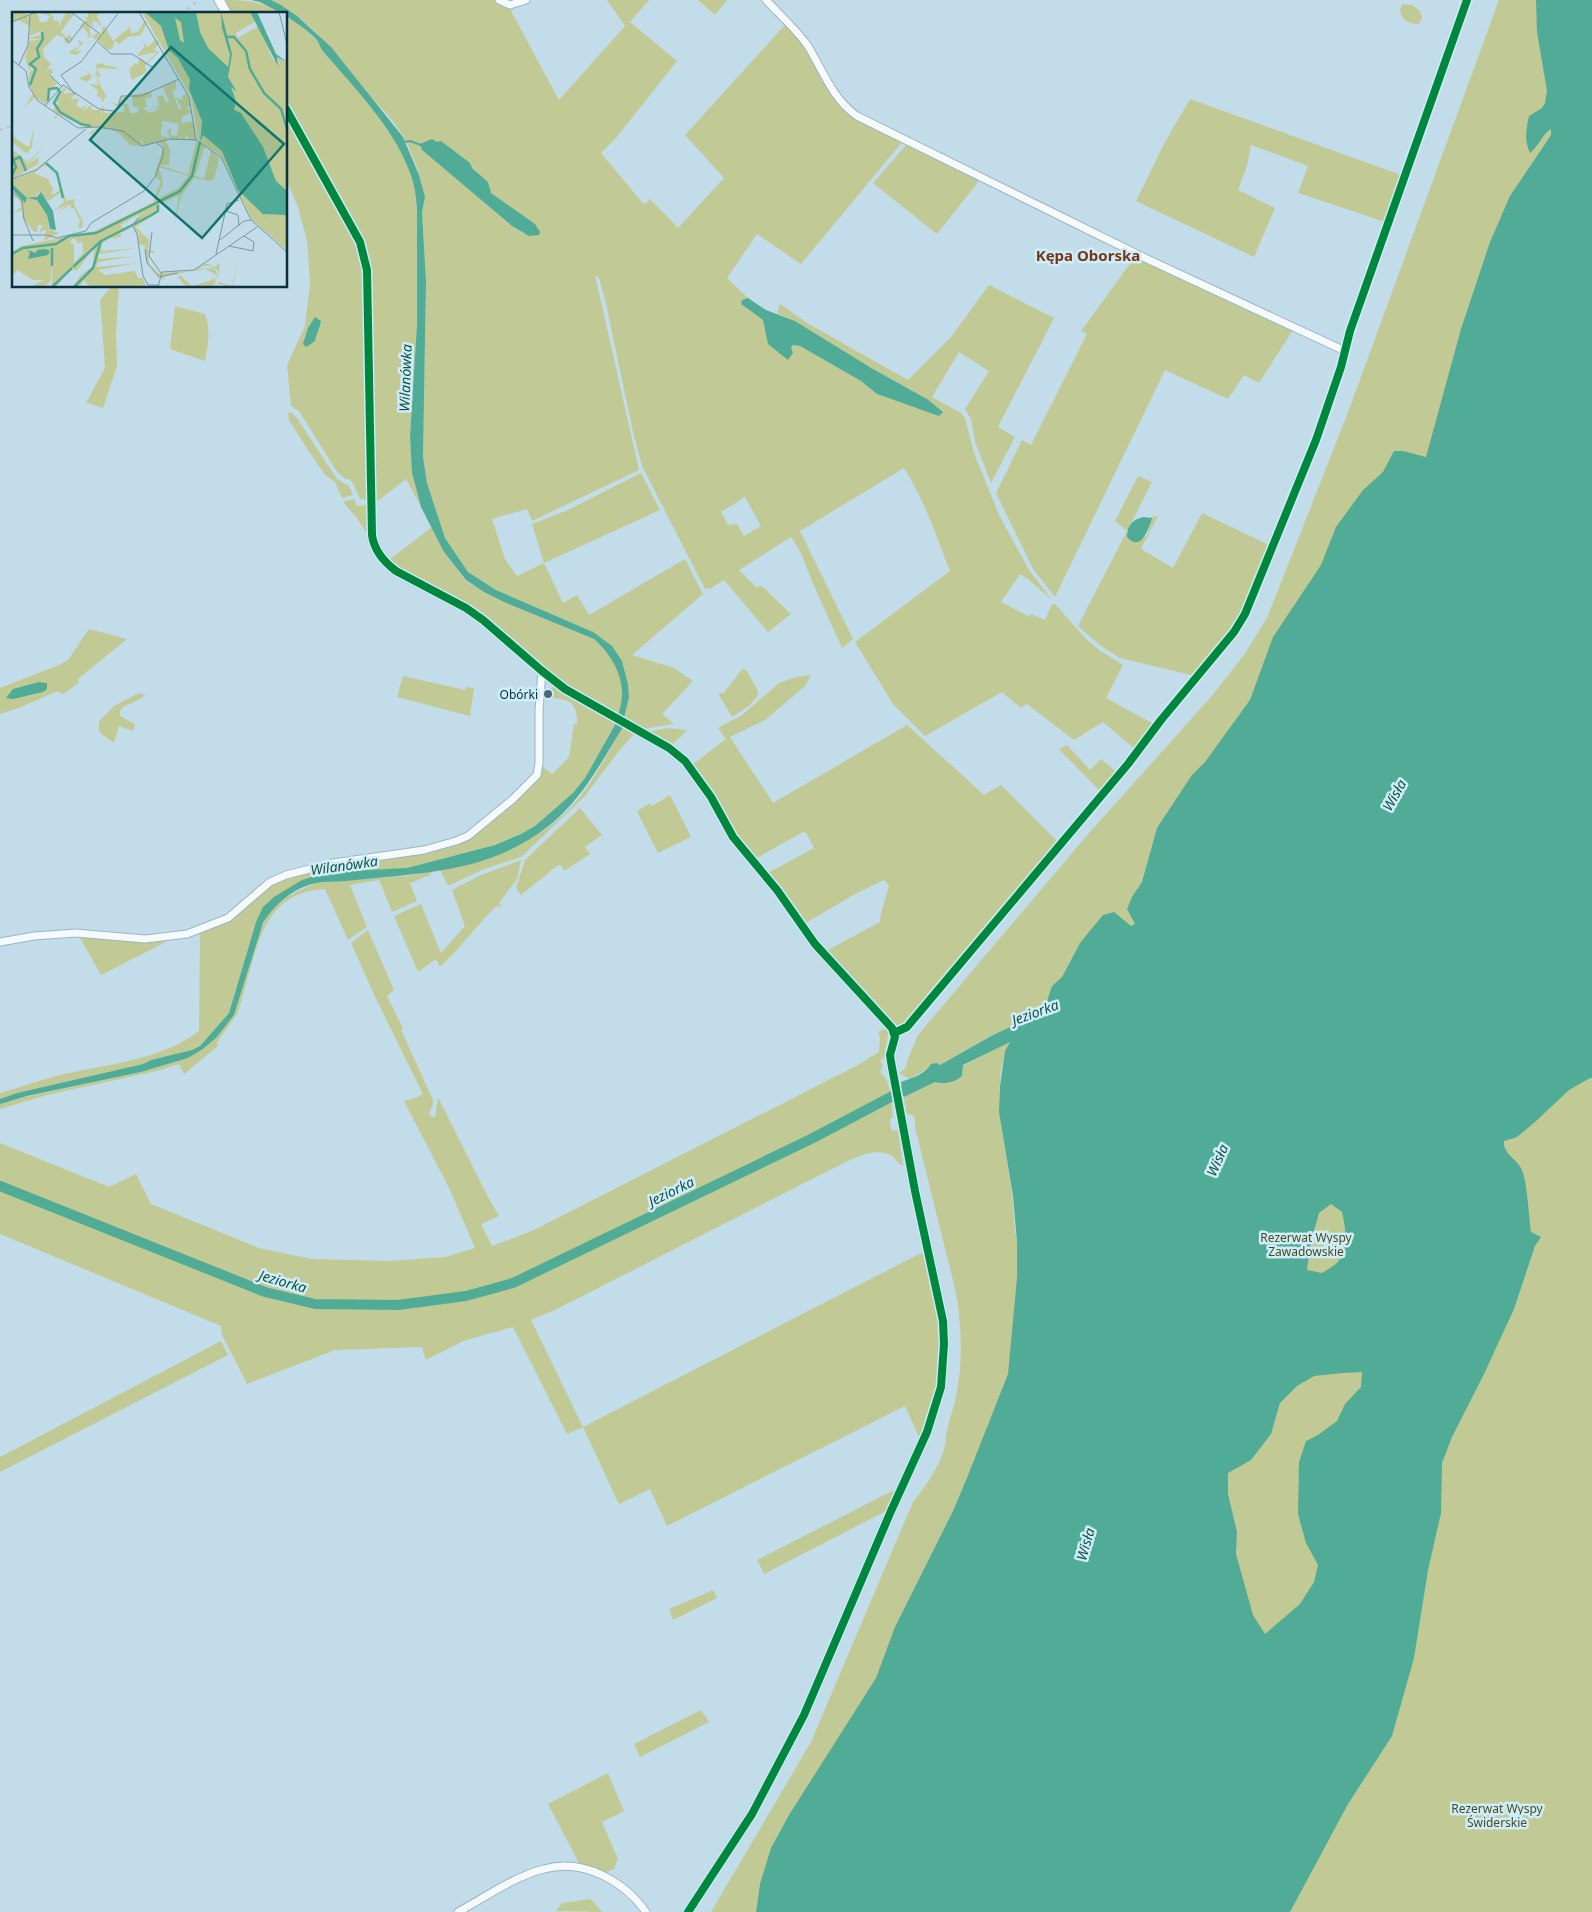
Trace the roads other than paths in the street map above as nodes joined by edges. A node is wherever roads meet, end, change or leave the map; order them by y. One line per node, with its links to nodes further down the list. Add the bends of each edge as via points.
1 (219, 0): 6 (street)
2 (499, 0): 3 (street, via 510,5)
3 (526, 0)
4 (766, 0): 8 (street, via 798,34 844,106 857,116)
5 (1467, 0): 8 (street)
6 (226, 12)
7 (288, 113): 9 (street, via 360,242 367,270 372,534 376,547 396,571 478,616)
8 (1344, 351): 11 (street, via 1297,489 1254,595 1234,632 1128,764 907,1027)
9 (542, 671): 10 (street, via 536,774 528,785 468,836 424,850 333,863 286,875 270,882 228,918 186,934 145,939 76,933); 11 (street, via 565,689 669,748 685,761 708,792 733,837 777,890 804,930)
10 (0, 942)
11 (894, 1032): 14 (street, via 896,1037 890,1055 893,1073 943,1321 943,1366 936,1408 800,1724 752,1814)
12 (458, 1912): 13 (street, via 537,1871 565,1867 611,1879 629,1891)
13 (646, 1912)
14 (688, 1912)

